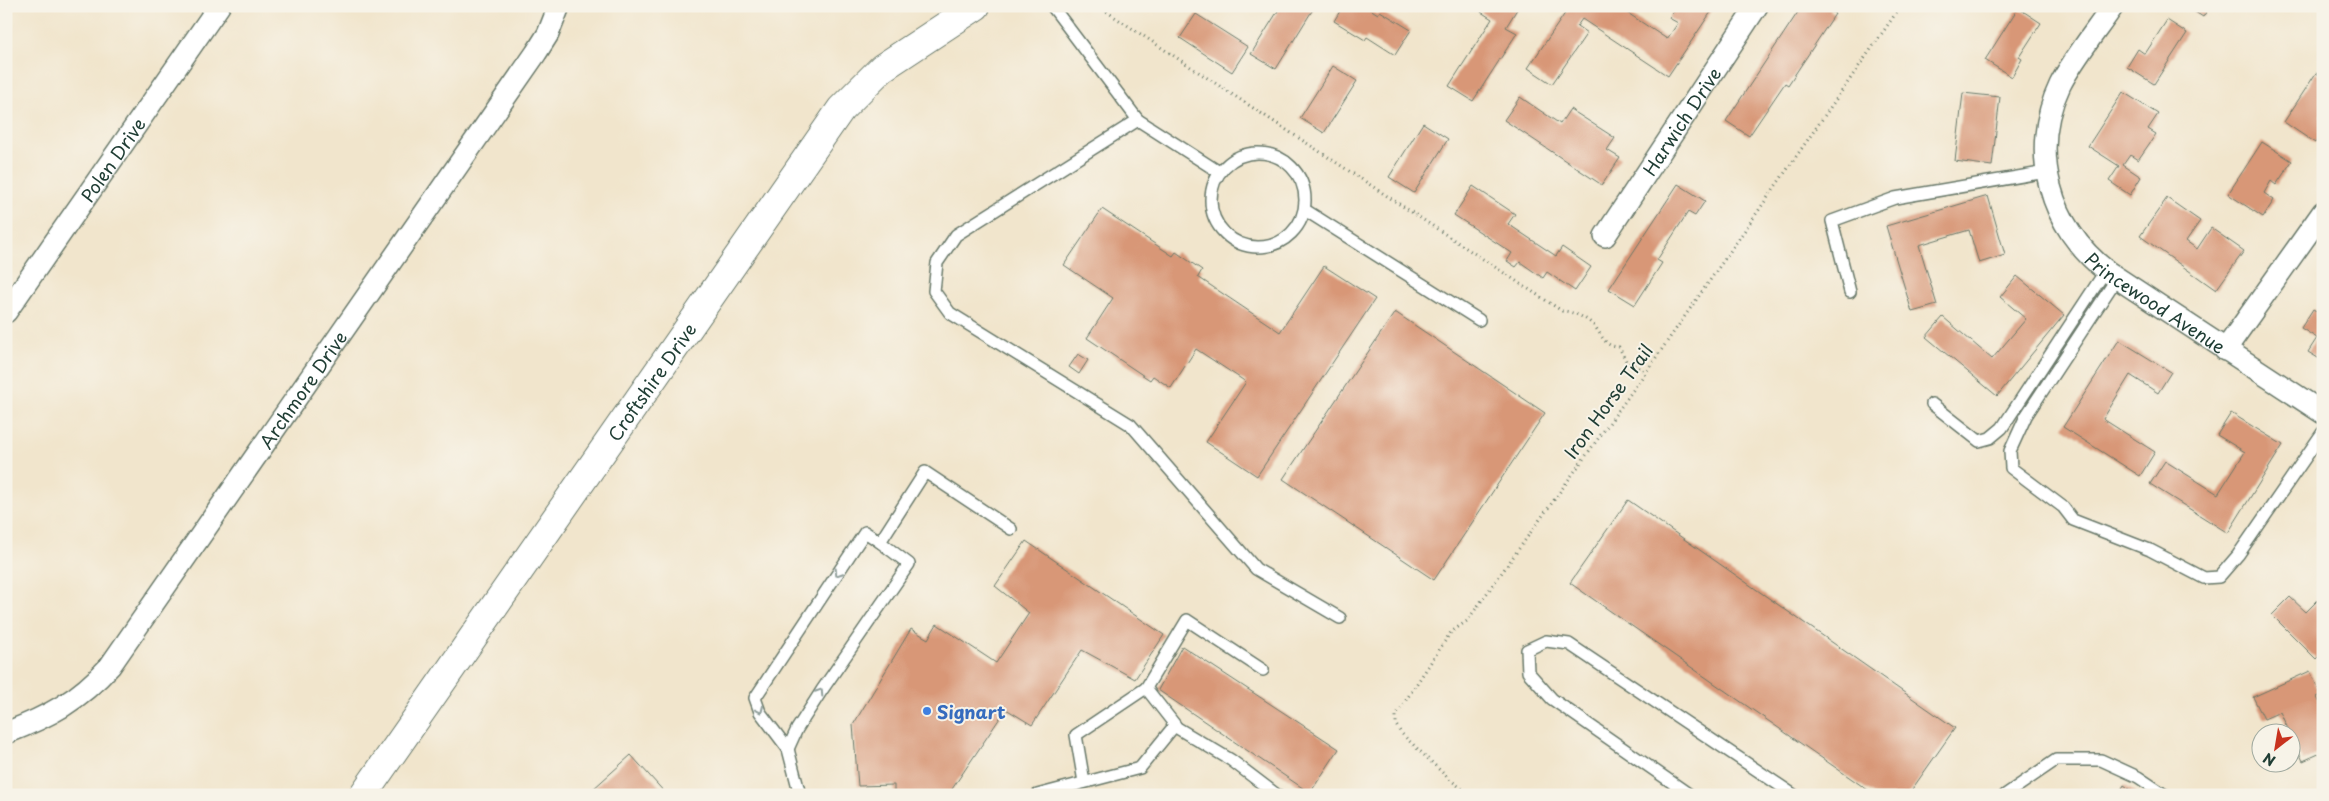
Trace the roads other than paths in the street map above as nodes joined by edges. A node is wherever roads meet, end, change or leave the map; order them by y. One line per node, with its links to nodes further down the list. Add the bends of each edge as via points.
1 (219, 6): 15 (street, Polen Drive)
2 (560, 6): 27 (street, Archmore Drive, via 536,53 110,666 73,701)
3 (976, 6): 30 (street, Croftshire Drive, via 882,68 841,109)
4 (1052, 6): 7 (lane)
5 (1757, 6): 12 (street, Harwich Drive)
6 (2113, 6): 9 (street, Princewood Avenue, via 2061,84 2052,106 2044,150)
7 (1138, 120): 8 (lane); 23 (lane, via 956,235 937,263 934,291 950,313 1131,425 1256,569)
8 (1219, 172): 10 (lane, via 1230,161 1245,154 1261,152 1277,156 1291,165 1300,178 1305,193); 10 (lane, via 1212,186 1214,216 1221,230 1233,240 1262,247 1276,244 1290,236)
9 (2046, 172): 13 (street, Princewood Avenue, via 2061,219 2074,240); 14 (lane, via 1895,198 1832,221)
10 (1305, 210): 16 (lane)
11 (2323, 212): 17 (street)
12 (1605, 236)
13 (2111, 274): 17 (street, Princewood Avenue); 18 (lane, via 2002,428 1990,438 1979,441); 20 (lane, via 2026,416 2010,451 2011,468 2063,506 2073,520 2150,550 2204,578 2219,577 2238,555)
14 (1850, 292)
15 (6, 312)
16 (1479, 320)
17 (2225, 350): 19 (street, Princewood Avenue)
18 (1932, 404)
19 (2323, 413)
20 (2323, 432)
21 (1011, 529): 22 (lane, via 925,472)
22 (880, 542): 28 (lane, one-way to 22, via 796,729 909,564); 28 (lane, one-way to 28, via 865,532 756,698 760,712)
23 (1340, 618)
24 (1263, 670): 25 (lane, via 1187,620)
25 (1146, 688): 26 (lane); 29 (lane, via 1076,735)
26 (1174, 726): 29 (lane, via 1140,768); 33 (lane, via 1231,760)
27 (6, 733)
28 (788, 749): 31 (lane)
29 (1084, 782): 32 (lane)
30 (363, 795)
31 (800, 795)
32 (1037, 795)
33 (1277, 795)
34 (1690, 795): 35 (lane, via 1552,699 1528,672 1527,650 1546,641 1569,644)
35 (1794, 795)
36 (2004, 795): 37 (lane, via 2056,760 2101,760 2138,777)
37 (2166, 795)

